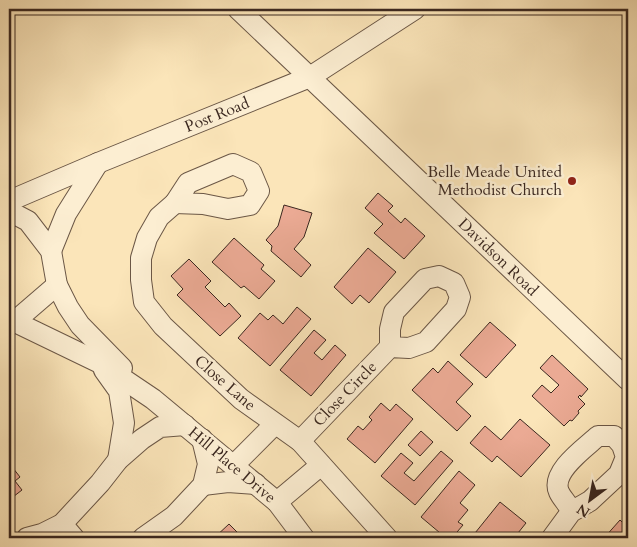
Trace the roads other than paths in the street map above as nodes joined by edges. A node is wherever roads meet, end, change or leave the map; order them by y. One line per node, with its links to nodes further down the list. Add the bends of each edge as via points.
1 (238, 9): 3 (street, Davidson Road)
2 (415, 9): 3 (street, Post Road)
3 (310, 77): 4 (street, Post Road); 13 (street, Davidson Road)
4 (98, 163): 5 (street, Post Road); 8 (street, via 66,214)
5 (9, 201)
6 (175, 203): 15 (street, Close Lane, via 159,217 141,258 144,302 188,350 241,399)
7 (9, 211): 8 (street, Hill Place Drive, via 28,221)
8 (51, 251): 9 (street, Hill Place Drive)
9 (57, 285): 10 (street, Hill Place Drive); 14 (street, Hill Place Drive, via 80,325)
10 (12, 321): 12 (street, Hill Place Drive)
11 (390, 346): 18 (street, Close Circle)
12 (98, 362): 14 (street, Hill Place Drive); 19 (street, via 119,391 124,423)
13 (628, 380)
14 (153, 399): 16 (street, Hill Place Drive)
15 (275, 424): 18 (street, Close Lane); 20 (street)
16 (185, 425): 17 (street, Hill Place Drive); 19 (street, via 160,427)
17 (202, 439): 20 (street, Hill Place Drive); 23 (street, via 208,464)
18 (300, 441): 21 (street, Close Lane)
19 (118, 460): 26 (street)
20 (234, 465): 22 (street, Hill Place Drive)
21 (321, 465): 24 (street); 30 (street, Close Lane)
22 (256, 484): 23 (street, via 228,482); 24 (street, Hill Place Drive)
23 (203, 485): 28 (street, via 174,516)
24 (277, 502): 29 (street, Hill Place Drive)
25 (571, 512): 31 (street)
26 (68, 531): 27 (street)
27 (27, 538)
28 (143, 538)
29 (304, 538)
30 (388, 538)
31 (552, 538)

